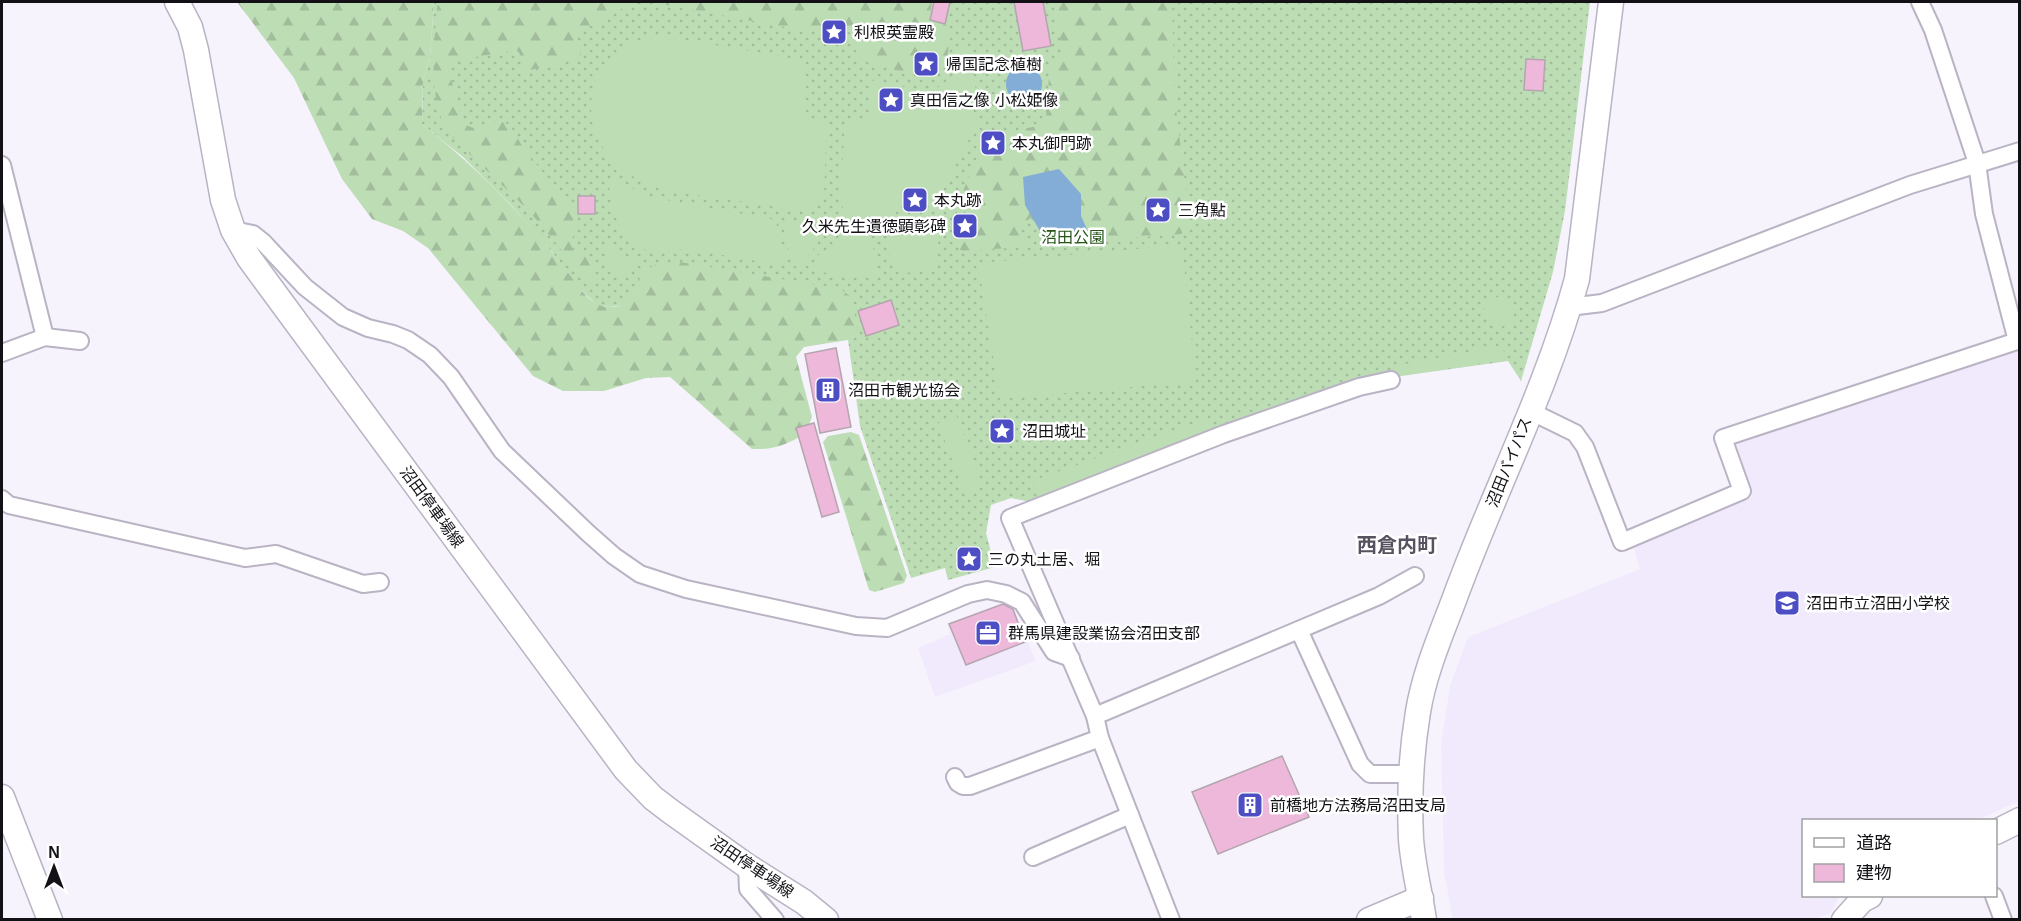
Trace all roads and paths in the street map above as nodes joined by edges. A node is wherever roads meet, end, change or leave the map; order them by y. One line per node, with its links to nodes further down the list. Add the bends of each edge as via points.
1 (177, 2): 7 (main road, 沼田停車場線, via 196,50)
2 (1611, 2): 8 (main road, 沼田バイパス, via 1576,279)
3 (1920, 2): 5 (street)
4 (2019, 151): 5 (street)
5 (1977, 164): 8 (street, via 1910,185 1602,303); 13 (street, via 1984,214 2017,341 1723,438 1742,491 1622,542 1575,433)
6 (2, 165): 9 (street)
7 (233, 230): 18 (street, via 253,234 305,287 344,317 408,340 430,356 451,377 502,452 614,556 640,574 686,589 856,626 887,628 968,594 996,592 1022,603 1054,652); 28 (main road, 沼田停車場線, via 249,258 626,770 653,798)
8 (1569, 307): 13 (main road, 沼田バイパス)
9 (45, 337): 10 (street); 11 (street)
10 (80, 341)
11 (2, 353)
12 (1391, 380): 18 (street, via 1359,387 1224,434 1010,518)
13 (1530, 411): 21 (main road, 沼田バイパス, via 1432,660 1418,711)
14 (2, 499): 16 (street, via 9,505 245,558 276,554 363,584)
15 (1415, 576): 17 (street, via 1380,596)
16 (380, 582)
17 (1299, 630): 19 (street); 21 (street, via 1360,764 1370,774)
18 (1071, 658): 19 (street)
19 (1095, 717): 20 (street)
20 (1101, 738): 22 (street, via 970,786 963,786); 24 (street)
21 (1411, 774): 31 (main road, 沼田バイパス, via 1411,840)
22 (955, 777)
23 (2, 797): 32 (main road)
24 (1130, 815): 27 (street); 35 (street)
25 (2019, 820): 26 (main road)
26 (1997, 831)
27 (1033, 857)
28 (747, 866): 33 (street, via 748,889); 34 (main road, 沼田停車場線)
29 (1994, 897): 38 (street)
30 (1868, 905): 37 (main road)
31 (1422, 909): 36 (main road)
32 (50, 920)
33 (775, 920)
34 (826, 920)
35 (1171, 920)
36 (1369, 920)
37 (1844, 920)
38 (2003, 920)

